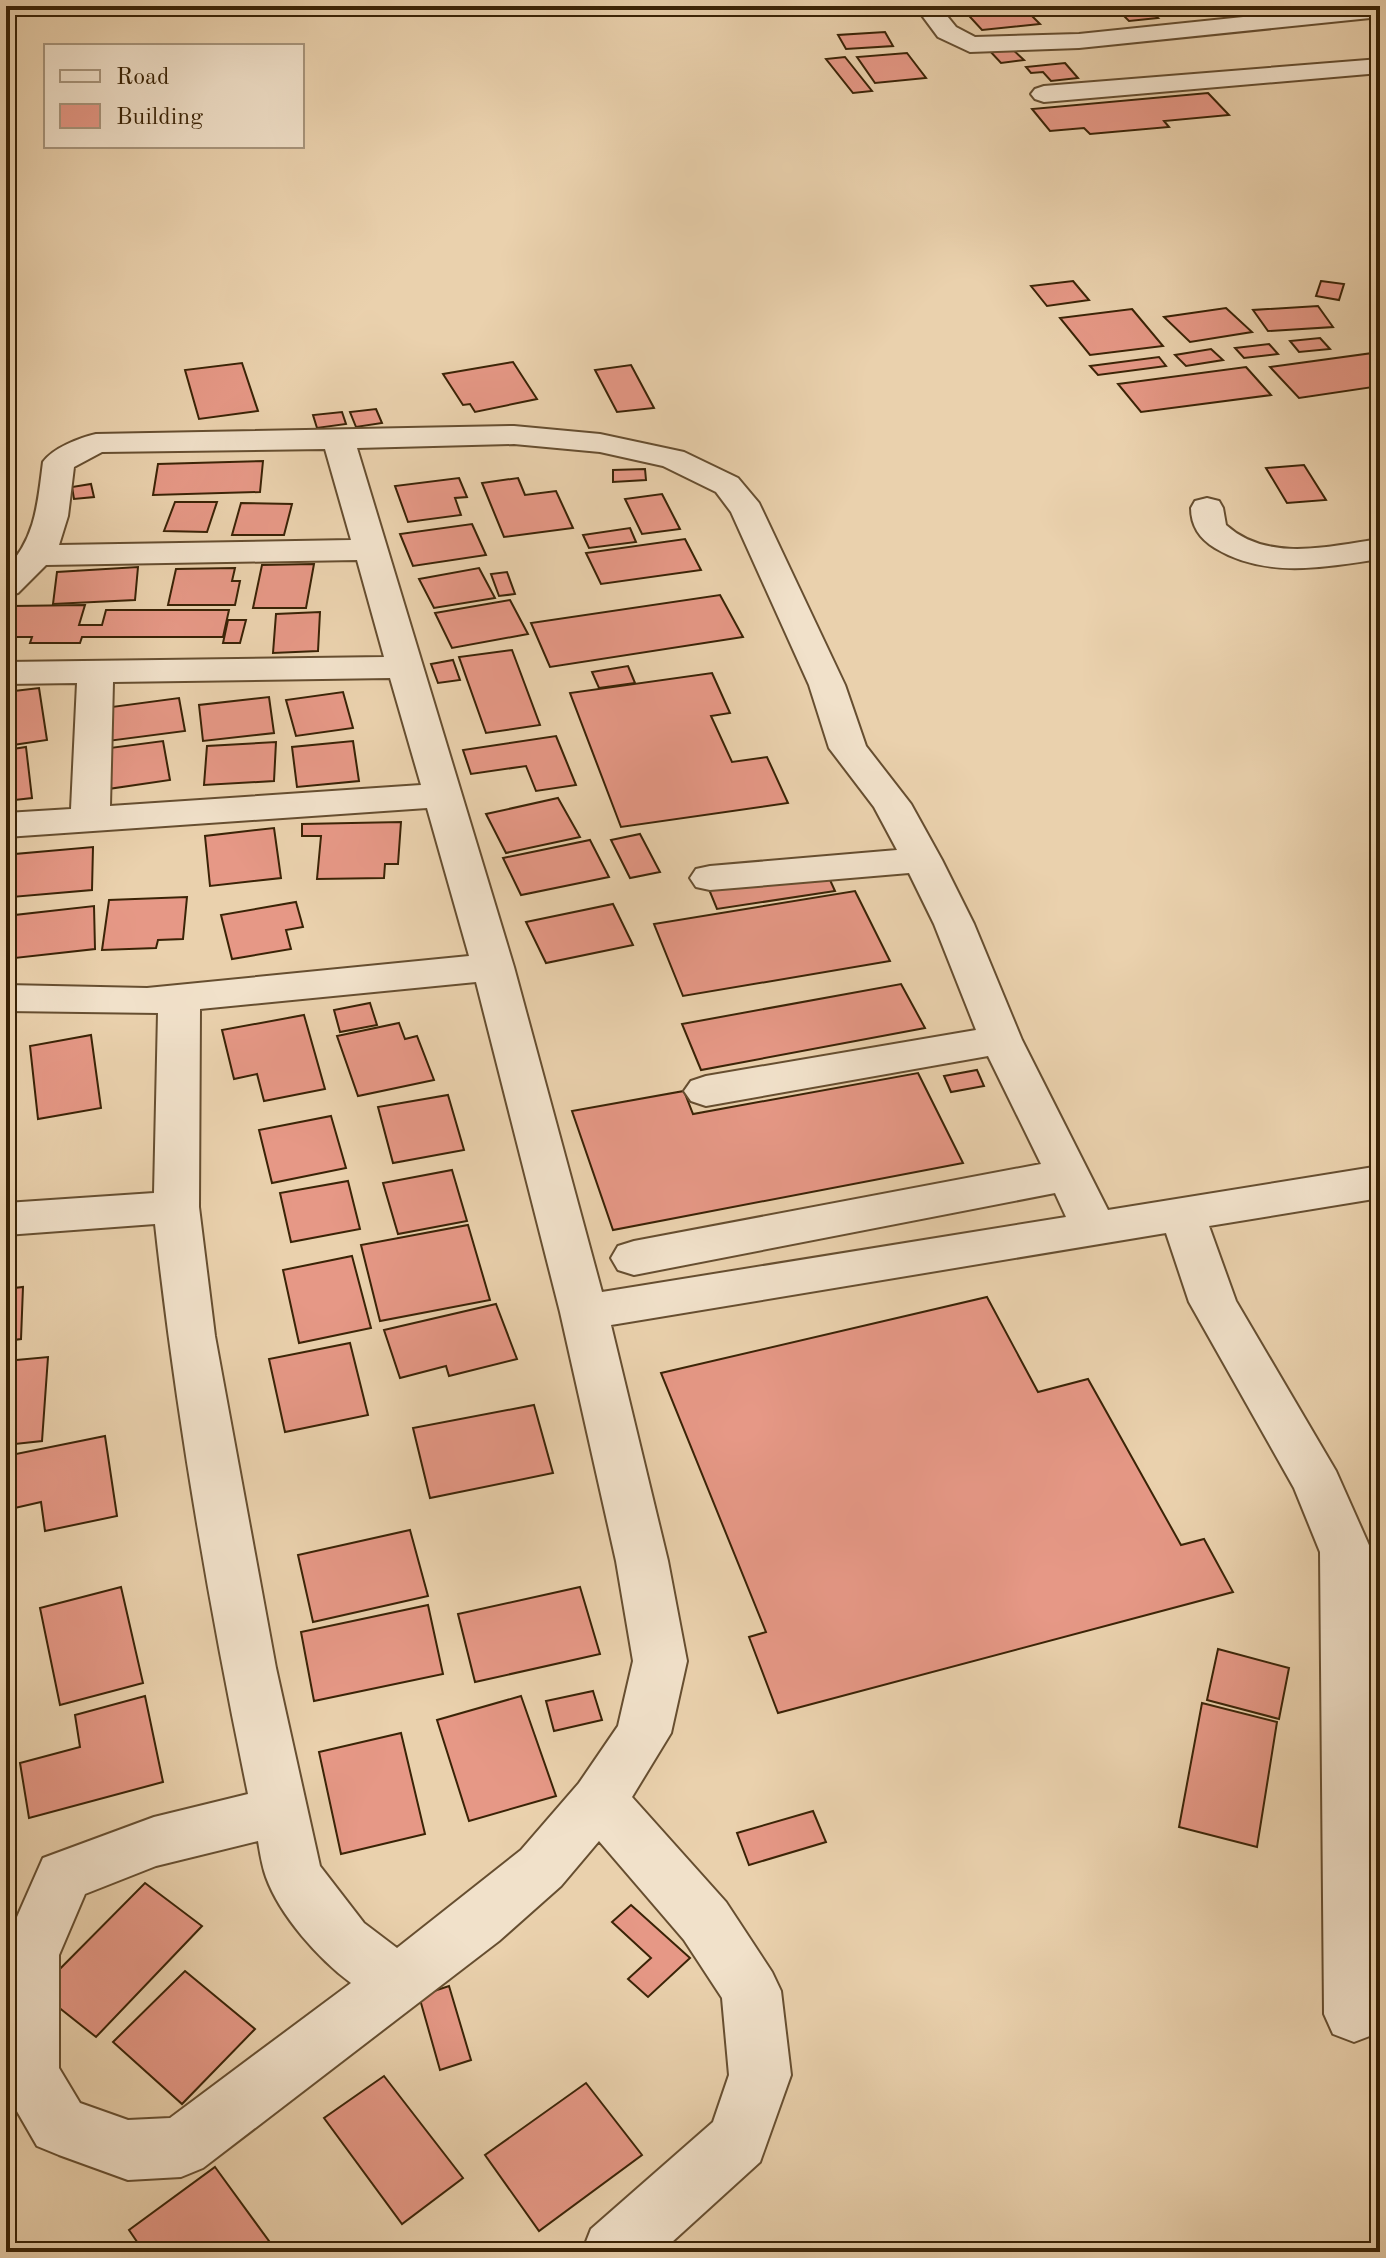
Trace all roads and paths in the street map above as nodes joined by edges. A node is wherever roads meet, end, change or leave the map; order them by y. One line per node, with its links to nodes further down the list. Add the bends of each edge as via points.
1 (927, 6): 2 (street, via 947,32 970,45 1079,41)
2 (1380, 10)
3 (1380, 66): 4 (street)
4 (1044, 94)
5 (338, 439): 8 (street); 9 (street, via 96,443 59,462 47,539); 17 (street, via 514,435 600,443 673,459 727,485 753,523 827,685 848,748 892,804)
6 (1207, 508): 7 (street, via 1206,519 1214,532 1247,552 1268,557 1297,559)
7 (1380, 549)
8 (369, 550): 9 (street); 11 (street)
9 (36, 555): 10 (street)
10 (6, 586)
11 (407, 667): 12 (street); 14 (street)
12 (95, 672): 13 (street); 15 (street)
13 (6, 673)
14 (444, 795): 15 (street); 19 (street)
15 (90, 820): 16 (street)
16 (6, 825)
17 (922, 860): 18 (street); 22 (street)
18 (710, 878)
19 (493, 967): 21 (street); 31 (street)
20 (6, 998): 21 (street)
21 (179, 998): 26 (street)
22 (1001, 1040): 23 (street); 24 (street)
23 (706, 1091)
24 (1067, 1175): 29 (street); 30 (street)
25 (1380, 1182): 27 (street)
26 (176, 1207): 28 (street); 33 (street, via 199,1382)
27 (1182, 1214): 29 (street); 35 (street, via 1213,1302 1318,1485 1346,1552)
28 (6, 1219)
29 (1094, 1227): 31 (street)
30 (634, 1258)
31 (584, 1312): 32 (street, via 660,1661 644,1733)
32 (599, 1800): 34 (street, via 541,1868); 36 (street, via 705,1921 751,1991 760,2075 738,2141)
33 (280, 1811): 34 (street, via 294,1876 343,1942); 34 (street, via 154,1842 63,1876 30,1955 29,2074 59,2125 128,2150 181,2147)
34 (397, 1983)
35 (1354, 2014)
36 (614, 2252)

